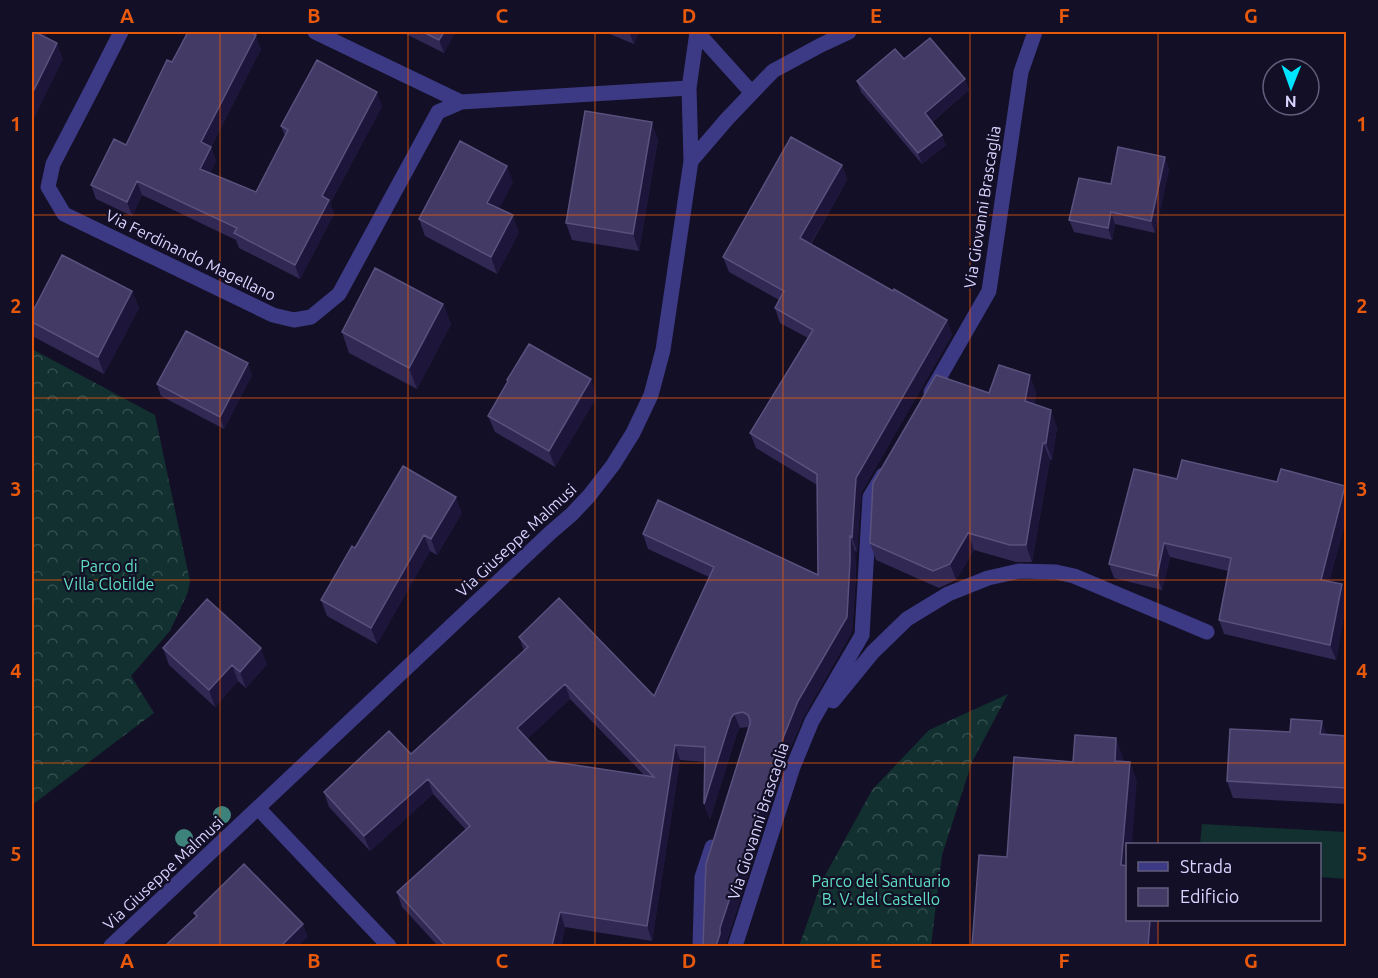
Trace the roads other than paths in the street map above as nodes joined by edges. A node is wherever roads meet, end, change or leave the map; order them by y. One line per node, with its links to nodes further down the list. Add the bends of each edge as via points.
1 (120, 32): 8 (street, Via Ferdinando Magellano, via 53,164 48,187 64,214 273,315 294,320 311,317 339,294 438,112)
2 (315, 32): 8 (street, Via Ferdinando Magellano)
3 (697, 32): 6 (street, Via Giuseppe Malmusi); 7 (street)
4 (849, 32): 7 (street, via 773,71)
5 (1035, 32): 10 (street, Via Giovanni Brascaglia, via 1021,72 989,291)
6 (689, 88): 8 (street, Via Ferdinando Magellano); 9 (street, Via Giuseppe Malmusi)
7 (752, 93): 9 (street)
8 (460, 102)
9 (692, 161): 14 (street, Via Giuseppe Malmusi, via 663,350 651,395 613,465 572,514)
10 (923, 405)
11 (888, 466): 13 (street, Via Giovanni Brascaglia, via 870,497 862,635)
12 (1207, 632): 13 (street, Via Giovanni Brascaglia, via 1074,576 1019,571 948,594 906,619 873,651 832,702)
13 (820, 708): 19 (street, Via Giovanni Brascaglia, via 793,767)
14 (258, 808): 16 (street, Via Giuseppe Malmusi); 17 (street)
15 (716, 834): 18 (street, Via Giovanni Brascaglia, via 702,877)
16 (111, 946)
17 (389, 946)
18 (700, 946)
19 (735, 946)

